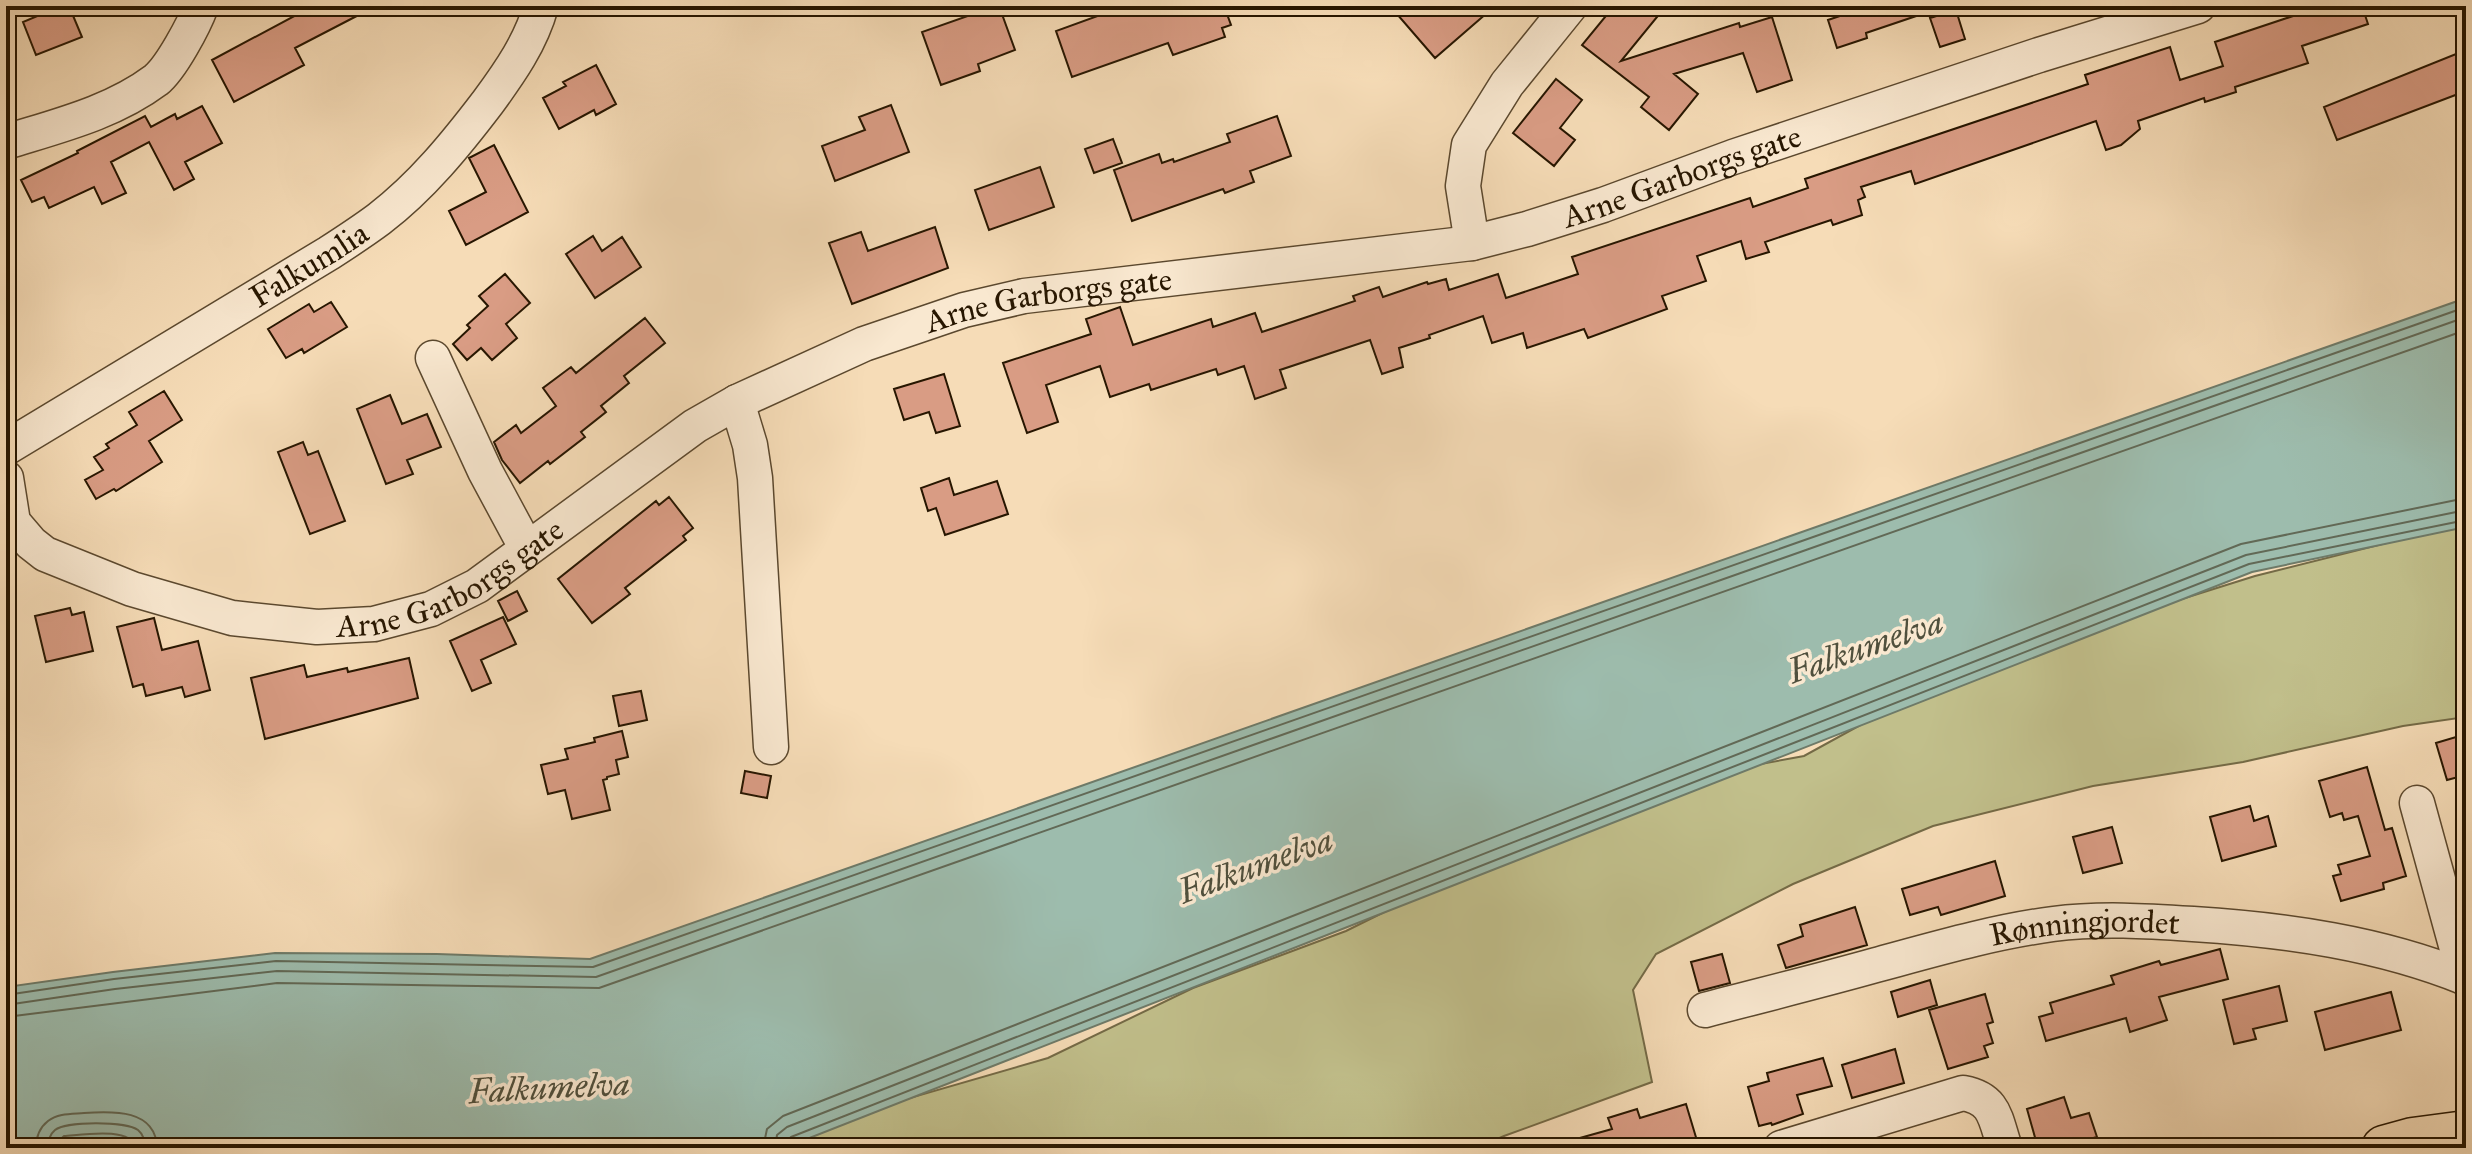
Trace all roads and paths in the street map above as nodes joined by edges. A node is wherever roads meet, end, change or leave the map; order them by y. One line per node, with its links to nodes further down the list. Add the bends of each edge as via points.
1 (201, 6): 5 (street, via 158,79 98,113)
2 (541, 6): 9 (street, Falkumlia, via 513,68 459,140 379,219)
3 (1570, 6): 6 (street, via 1507,84 1469,145 1463,186)
4 (2198, 6): 6 (street, Arne Garborgs gate, via 1733,157 1603,205)
5 (6, 142)
6 (1472, 243): 8 (street, Arne Garborgs gate, via 1024,296 864,344)
7 (433, 358): 11 (street)
8 (737, 402): 11 (street, Arne Garborgs gate, via 695,426); 12 (street, via 755,478)
9 (6, 448)
10 (6, 478): 11 (street, Arne Garborgs gate, via 13,522 45,554 132,589 232,618 317,627 374,624 431,609 477,586)
11 (527, 549)
12 (771, 747)
13 (2417, 803): 14 (street)
14 (2466, 978): 15 (street, Rønningjordet, via 2307,934 2089,921 1980,937)
15 (1705, 1010)
16 (2466, 1133): 17 (main road)
17 (2404, 1145)
18 (1781, 1148): 19 (street, via 1963,1093 1980,1096 1990,1107)
19 (2005, 1148)

